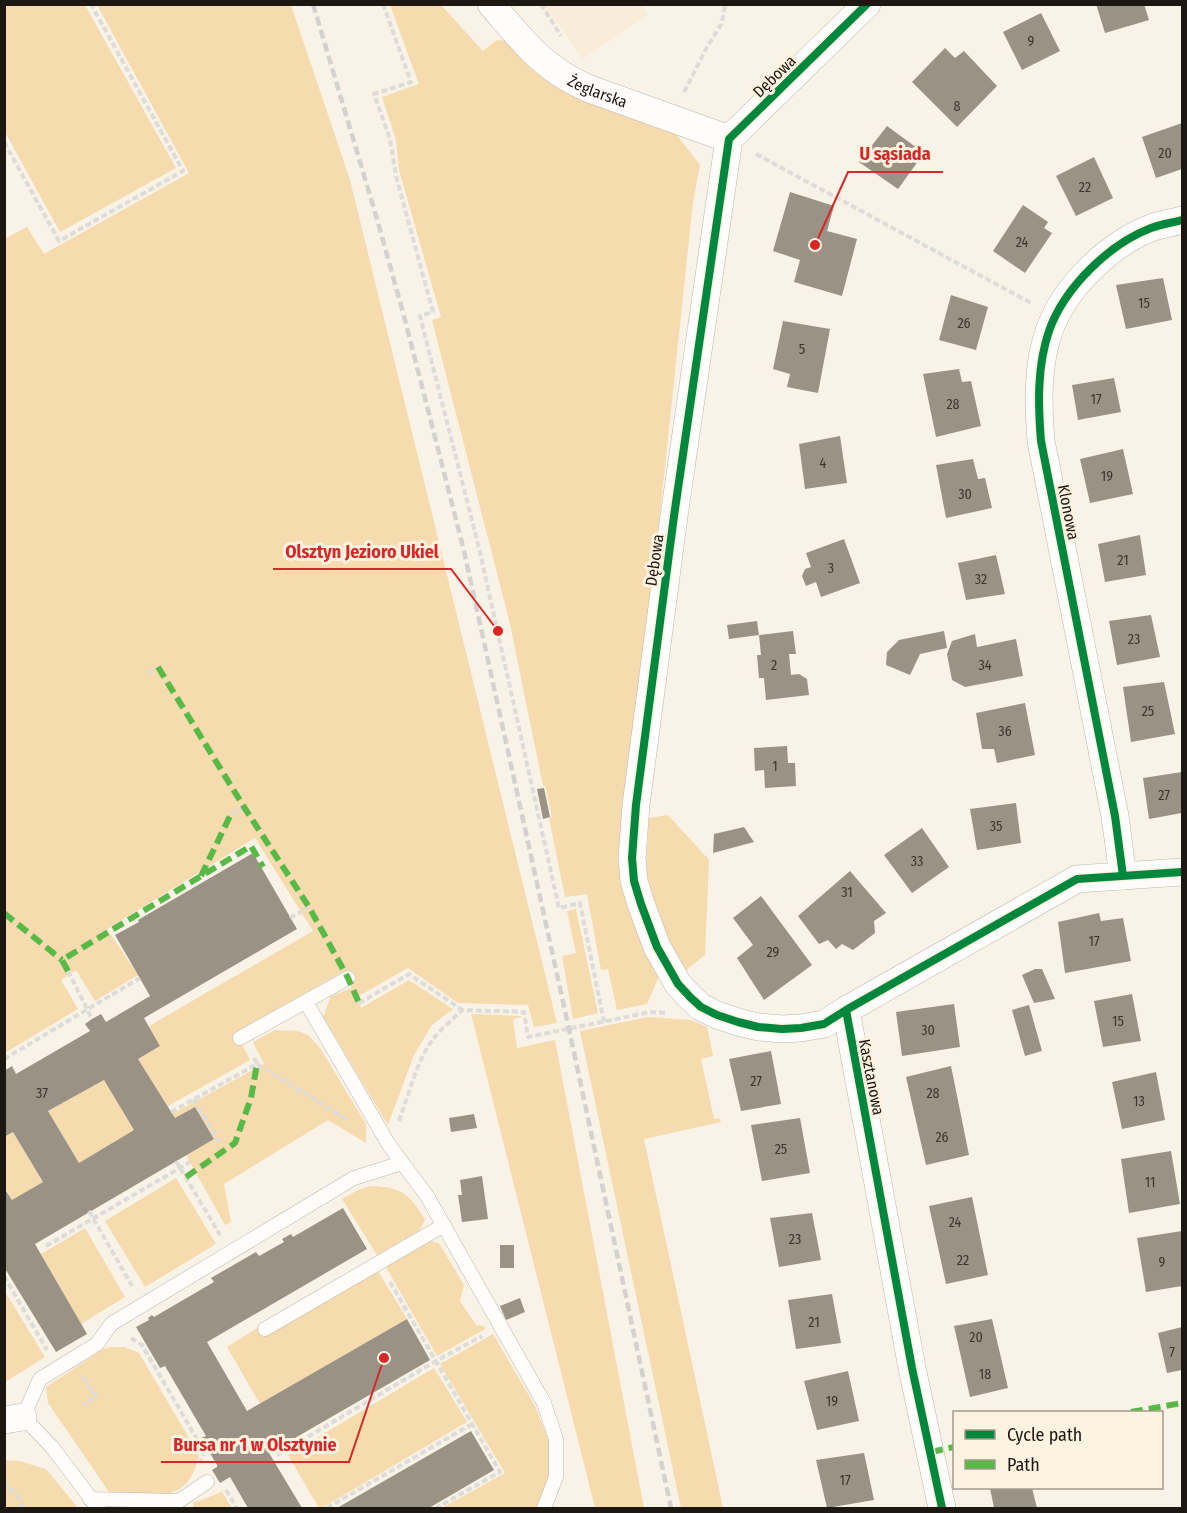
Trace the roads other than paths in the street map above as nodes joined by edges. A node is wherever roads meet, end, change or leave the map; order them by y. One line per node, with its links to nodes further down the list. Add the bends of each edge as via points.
1 (491, 4): 3 (street, Żeglarska, via 544,63 571,81)
2 (867, 4): 3 (street, Dębowa)
3 (729, 139): 9 (street, Dębowa, via 636,805 634,881 657,947 678,984 701,1007 738,1022 782,1029 824,1023)
4 (1182, 220): 5 (street, Klonowa, via 1151,228 1124,242 1082,278 1049,331 1039,385 1041,441 1115,816)
5 (1123, 876): 6 (street); 9 (street, via 1077,879)
6 (1181, 876)
7 (348, 978): 8 (lane)
8 (306, 1002): 10 (lane); 11 (lane)
9 (846, 1010): 18 (street, Kasztanowa)
10 (241, 1037)
11 (402, 1163): 12 (lane); 14 (lane, via 354,1178 111,1324 96,1344 39,1380)
12 (444, 1226): 13 (lane); 17 (lane, via 544,1403 556,1439 556,1477)
13 (265, 1329)
14 (14, 1418): 16 (lane, via 52,1447)
15 (207, 1482): 16 (lane, via 179,1501 113,1498)
16 (94, 1504)
17 (544, 1509)
18 (942, 1509)

